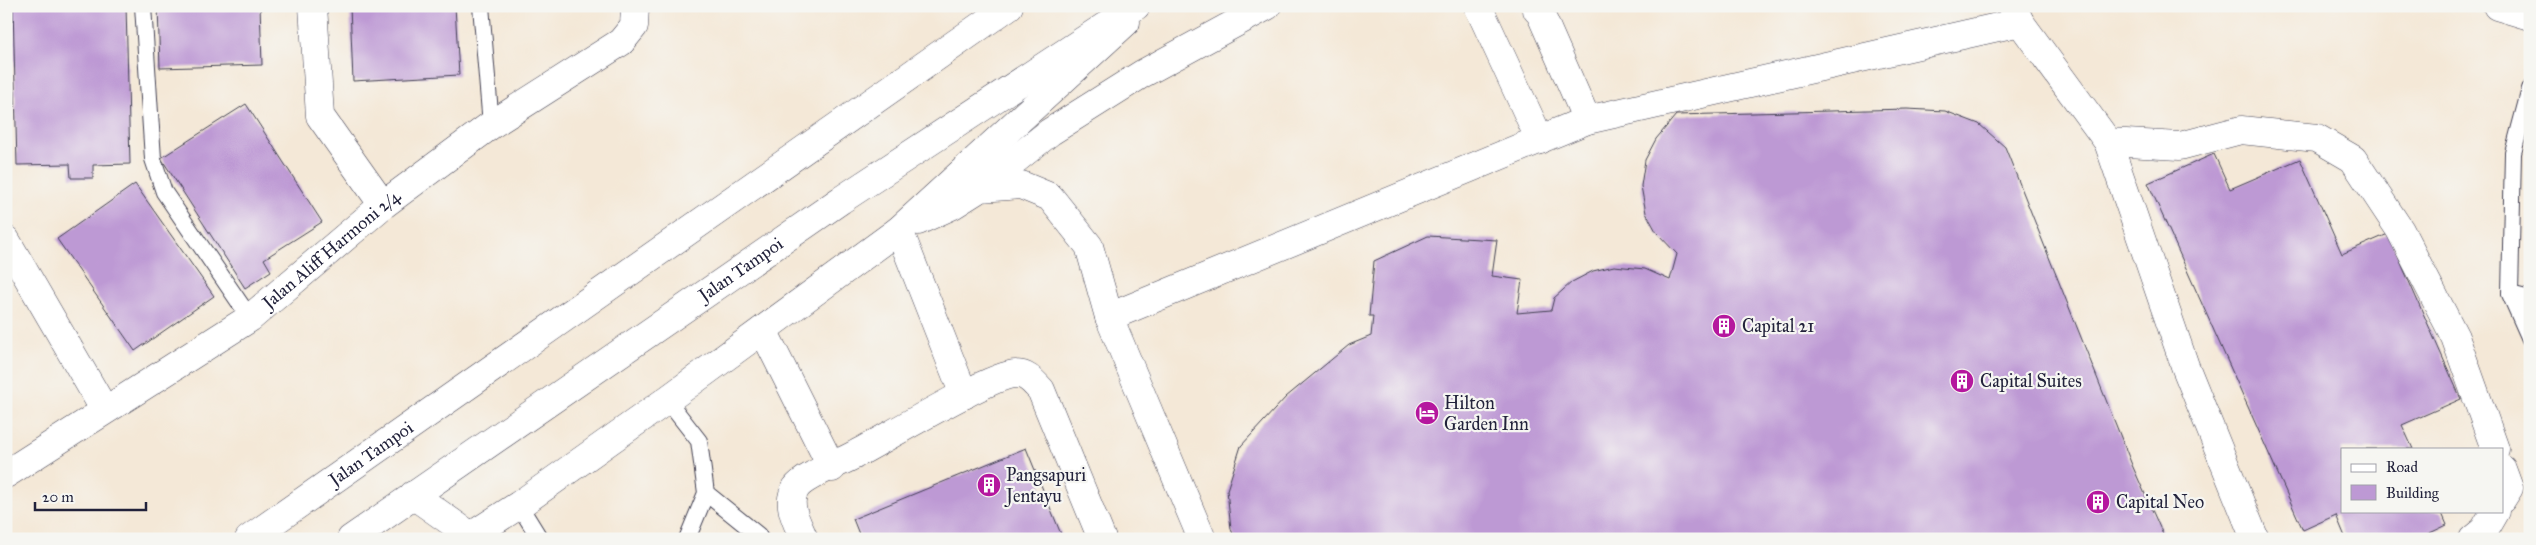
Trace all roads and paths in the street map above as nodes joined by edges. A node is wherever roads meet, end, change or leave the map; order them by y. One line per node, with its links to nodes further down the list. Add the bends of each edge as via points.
1 (143, 6): 27 (lane, via 152,159 164,192)
2 (313, 6): 21 (street, via 320,116)
3 (481, 6): 17 (lane)
4 (635, 6): 17 (street, Jalan Aliff Harmoni 2/4, via 634,26 621,42)
5 (1009, 6): 43 (street, Jalan Tampoi)
6 (1136, 6): 38 (street, Jalan Tampoi, via 841,200)
7 (1144, 6): 22 (street)
8 (1267, 6): 20 (street, via 1142,74 1067,121)
9 (1467, 6): 14 (street)
10 (2497, 6): 13 (street)
11 (1537, 7): 16 (street)
12 (2017, 14): 16 (street); 19 (street)
13 (2530, 16)
14 (1482, 17): 18 (street)
15 (2530, 89): 24 (lane, via 2513,153)
16 (1587, 120): 18 (street)
17 (491, 125): 21 (street, Jalan Aliff Harmoni 2/4)
18 (1540, 140): 26 (street)
19 (2108, 142): 33 (street, via 2180,146 2241,130 2317,138 2353,159 2400,230 2455,337); 51 (street, via 2185,366)
20 (980, 188): 22 (street, via 953,205); 26 (street, via 1021,185 1050,197 1089,246)
21 (383, 205): 27 (street, Jalan Aliff Harmoni 2/4)
22 (899, 230): 28 (street); 30 (street)
23 (10, 255): 32 (street)
24 (2510, 294): 25 (lane); 29 (lane)
25 (2530, 299)
26 (1109, 317): 50 (street)
27 (250, 318): 32 (street, Jalan Aliff Harmoni 2/4)
28 (763, 330): 31 (street); 34 (street)
29 (2530, 338)
30 (964, 395): 34 (street); 49 (street, via 1016,374 1031,378 1041,390)
31 (667, 400): 37 (lane, via 699,442); 40 (street)
32 (104, 409): 35 (street, Jalan Aliff Harmoni 2/4)
33 (2495, 448)
34 (832, 468): 48 (street, via 796,488 792,502 794,515)
35 (6, 474)
36 (2504, 474): 39 (street, via 2509,488)
37 (706, 493): 46 (lane); 47 (lane)
38 (413, 495): 42 (street); 44 (street, Jalan Tampoi)
39 (2504, 496)
40 (519, 505): 42 (street); 45 (lane)
41 (2494, 512): 52 (street, via 2484,530)
42 (472, 537)
43 (249, 539)
44 (351, 539)
45 (540, 539)
46 (687, 539)
47 (760, 539)
48 (804, 539)
49 (1102, 539)
50 (1202, 539)
51 (2256, 539)
52 (2473, 539)

